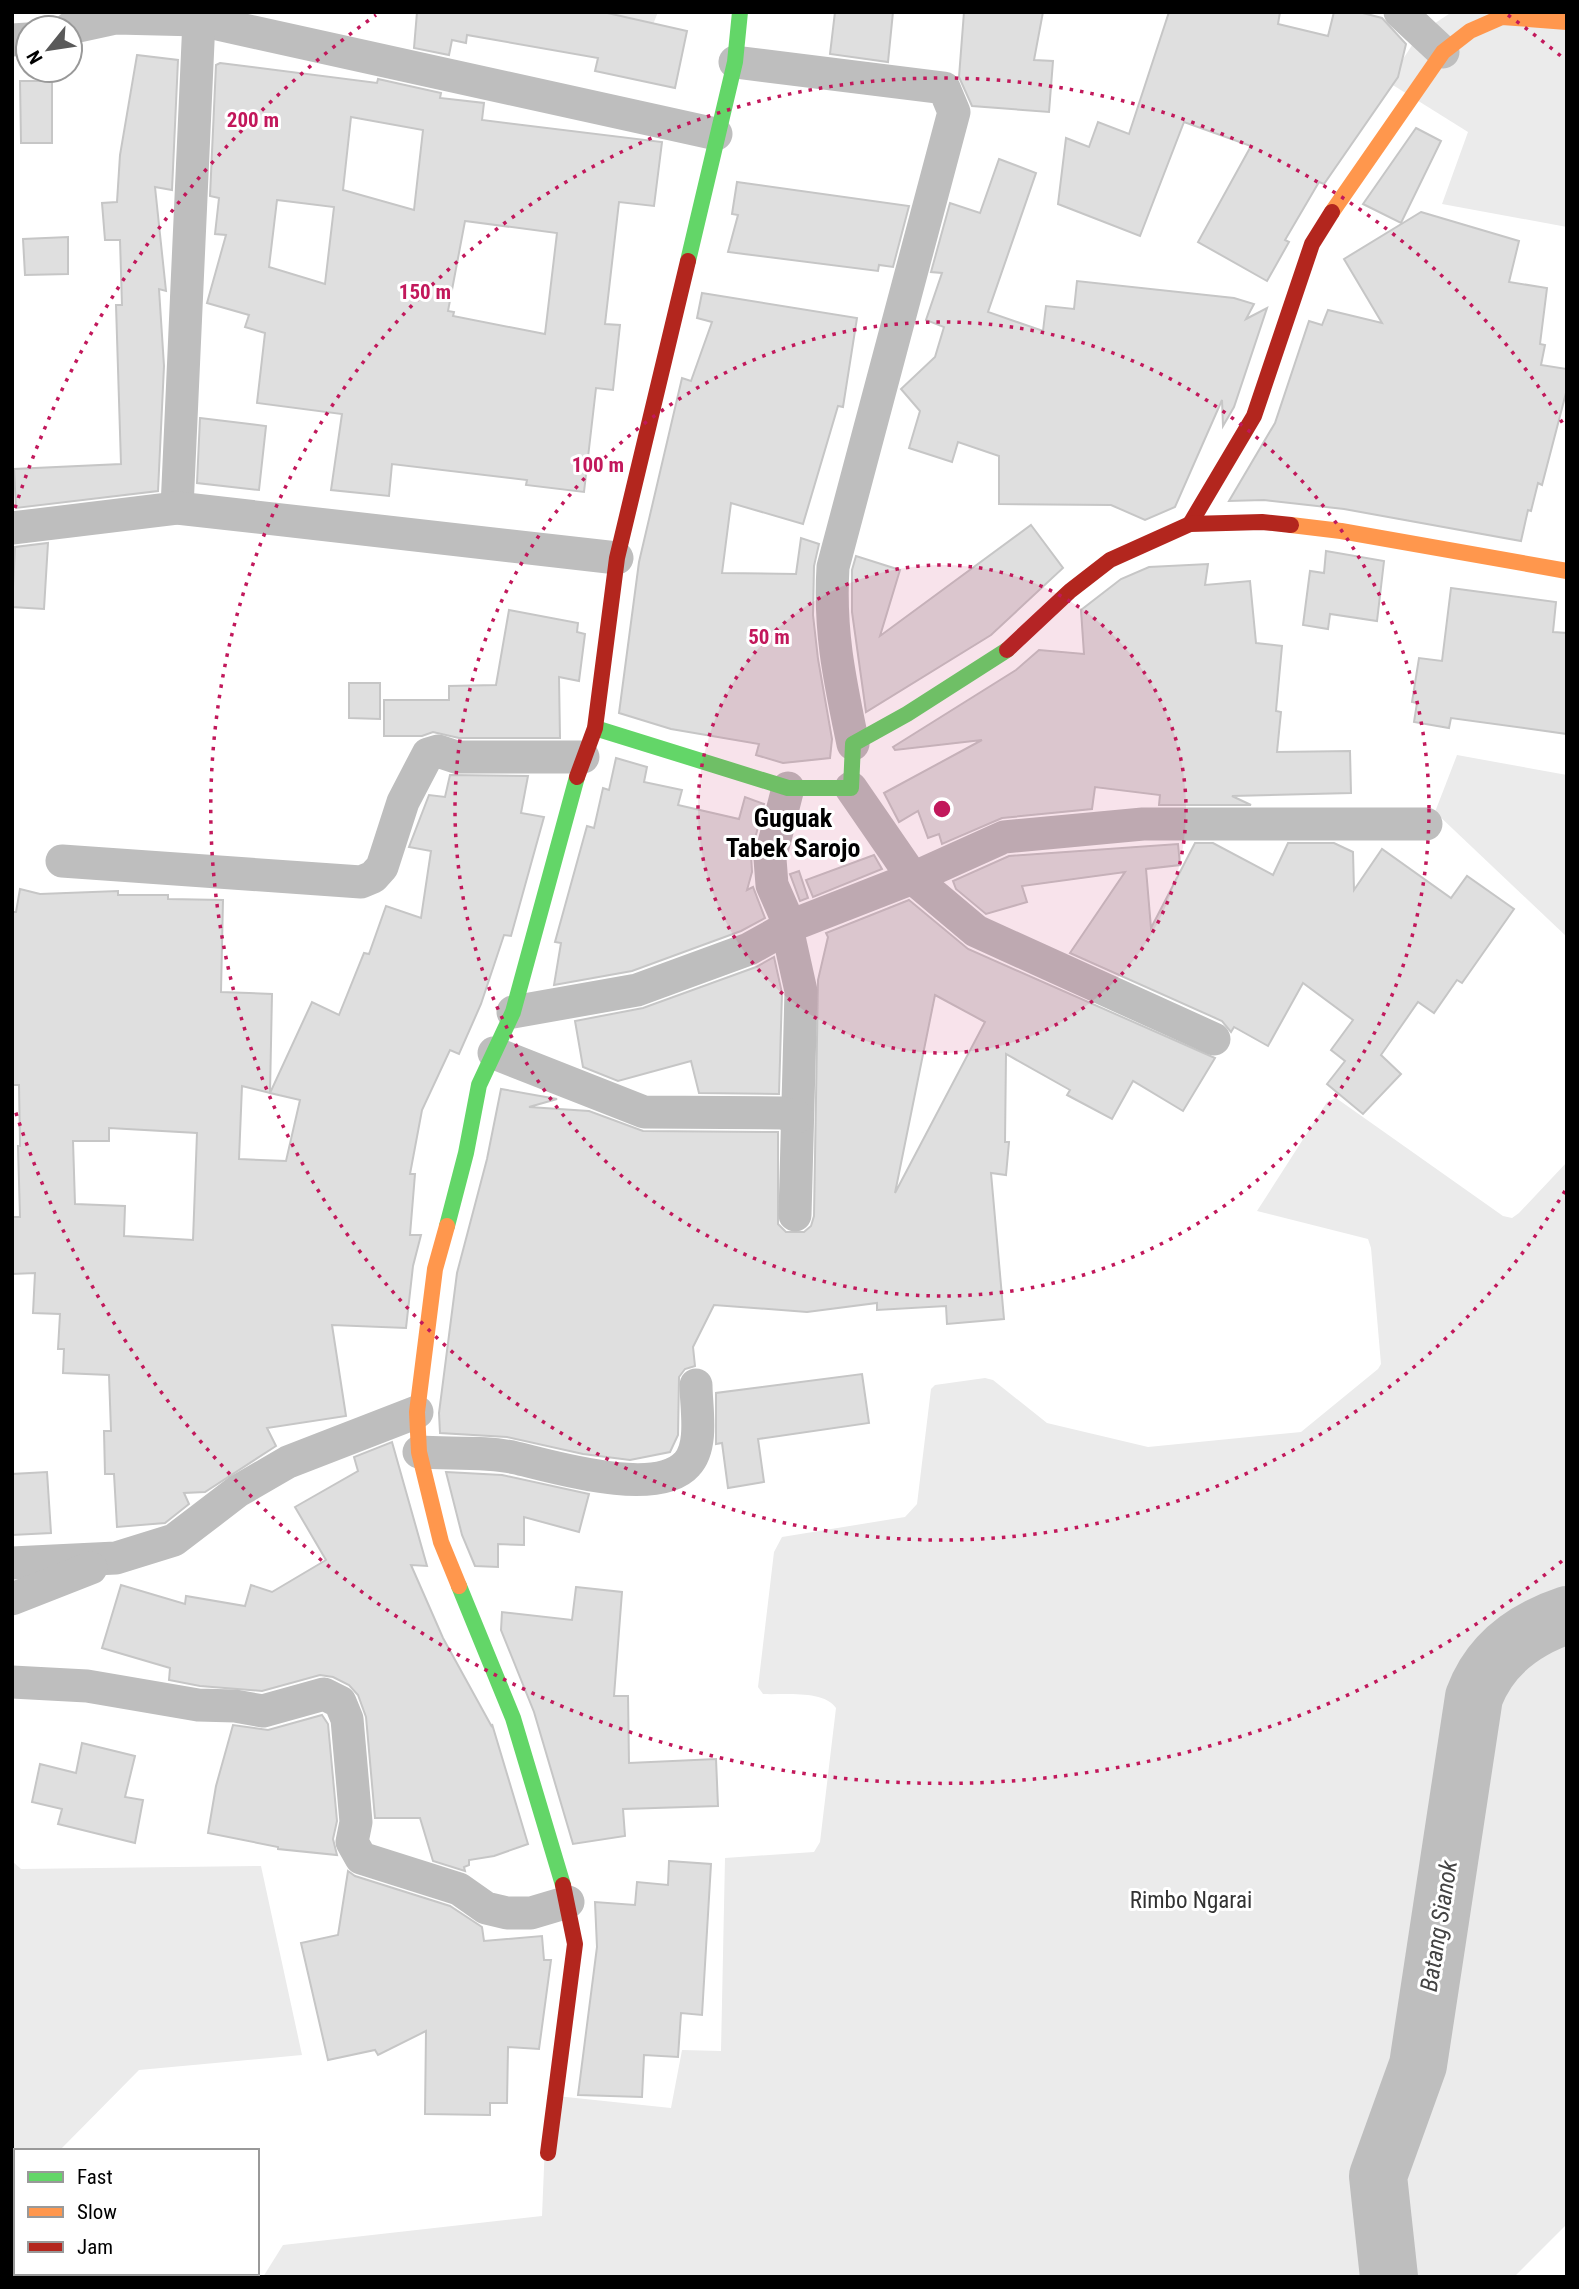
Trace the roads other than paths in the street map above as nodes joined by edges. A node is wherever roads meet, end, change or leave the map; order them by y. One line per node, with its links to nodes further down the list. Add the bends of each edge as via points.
1 (740, 12): 8 (street)
2 (1400, 12): 7 (street)
3 (1502, 15): 5 (street); 7 (street)
4 (199, 20): 6 (street, via 100,19); 9 (street); 10 (street)
5 (1567, 22)
6 (84, 24)
7 (1443, 52): 11 (street, via 1312,244 1254,416)
8 (735, 62): 9 (street); 16 (street, via 944,88 954,112 833,567 831,626)
9 (716, 134): 13 (street)
10 (177, 508): 12 (street); 13 (street)
11 (1190, 524): 14 (street, via 1301,526); 16 (street, via 1110,560 1004,652)
12 (12, 528)
13 (617, 558): 15 (street)
14 (1567, 570)
15 (589, 743): 17 (street); 20 (street, via 456,757 438,751 428,754 403,802 382,867 360,882); 23 (street)
16 (853, 744): 18 (street)
17 (788, 788): 18 (street); 22 (street, via 771,859 772,885)
18 (851, 788): 21 (street)
19 (1426, 824): 21 (street, via 1143,824 1004,837)
20 (62, 861)
21 (913, 878): 22 (street); 24 (street, via 976,931)
22 (790, 926): 23 (street, via 749,949 638,990); 26 (street, via 801,991)
23 (513, 1012): 25 (street)
24 (1214, 1039)
25 (494, 1053): 26 (street, via 644,1112 782,1113); 29 (street, via 479,1085 435,1269)
26 (797, 1117): 27 (street)
27 (795, 1215)
28 (696, 1385): 30 (street, via 697,1436 692,1458 677,1472 663,1476 603,1479 515,1457)
29 (418, 1412): 30 (street); 31 (street, via 288,1462 238,1491 174,1539)
30 (419, 1452): 35 (street, via 441,1542 513,1718)
31 (116, 1558): 32 (street); 33 (street)
32 (12, 1563)
33 (12, 1599)
34 (12, 1682): 35 (street, via 87,1686 263,1711 324,1694 334,1697 347,1719 356,1822 352,1842 361,1858 459,1889 486,1908 507,1913 531,1913)
35 (568, 1902): 36 (street, via 575,1944)
36 (548, 2153)

